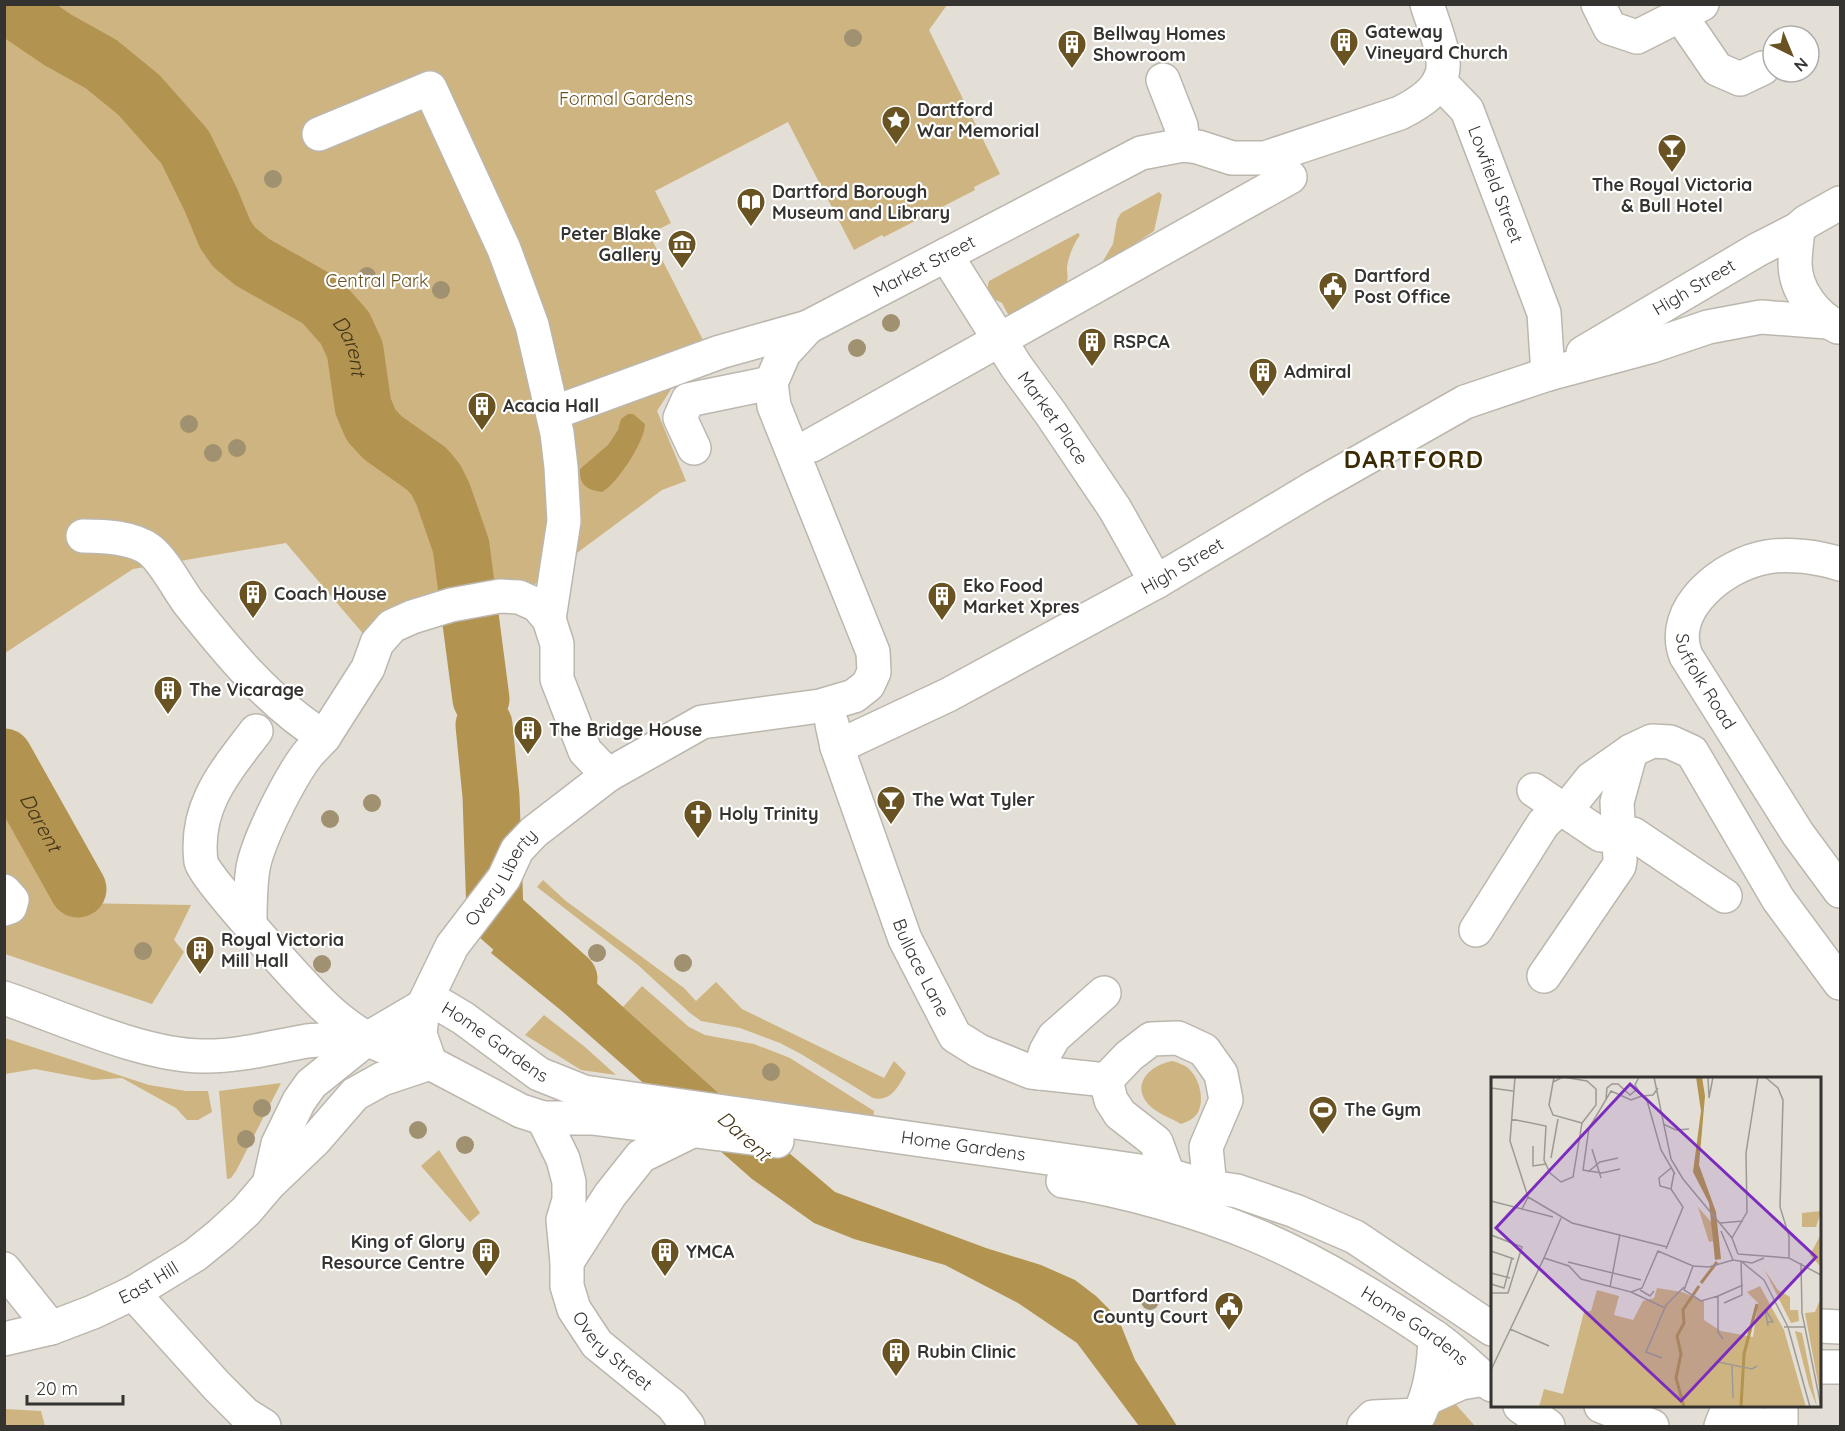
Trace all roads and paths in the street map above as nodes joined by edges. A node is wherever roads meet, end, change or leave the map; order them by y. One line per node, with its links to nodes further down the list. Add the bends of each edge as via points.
1 (1427, 4): 6 (main road, via 1444,62)
2 (1598, 4): 3 (main road, via 1610,28 1638,37)
3 (1691, 10): 4 (main road, via 1717,69 1740,78)
4 (1761, 69)
5 (1163, 80): 8 (main road, via 1181,126)
6 (1439, 81): 8 (main road, Market Street, via 1419,104 1400,113 1265,158 1232,158); 16 (main road, Lowfield Street, via 1467,110 1549,311)
7 (319, 134): 18 (main road, via 430,88 508,260 532,326)
8 (1183, 145): 12 (main road, Market Street, via 1141,153)
9 (1290, 177): 15 (main road)
10 (1840, 202): 11 (main road, High Street)
11 (1798, 230): 13 (main road, via 1795,265 1802,291 1811,306); 16 (main road, High Street, via 1757,250)
12 (946, 255): 14 (main road, Market Street); 15 (main road, Market Place)
13 (1834, 325): 16 (main road, High Street, via 1761,317 1708,327)
14 (808, 327): 17 (main road, Market Street, via 784,353); 18 (main road, via 720,352)
15 (1000, 341): 19 (main road); 23 (main road, Market Place, via 1115,509)
16 (1548, 374): 23 (main road, High Street, via 1464,402)
17 (771, 383): 20 (main road, via 688,400 680,418); 25 (main road, via 774,406 873,652 874,672 868,685 854,696)
18 (553, 413): 24 (main road, via 564,521)
19 (812, 445)
20 (694, 448)
21 (83, 536): 27 (main road, via 126,540 150,550 237,661 303,724)
22 (1840, 564): 34 (main road, Suffolk Road, via 1782,555 1730,569 1698,596 1684,622 1682,644 1798,834)
23 (1156, 582): 25 (main road, High Street, via 948,695)
24 (549, 620): 27 (main road, via 537,605 519,597 500,596 451,605 393,626 377,643 368,668); 29 (main road, via 557,644 557,679 585,751)
25 (833, 725): 29 (main road, High Street, via 702,722); 46 (main road, Bullace Lane, via 906,939 955,1036 980,1052)
26 (256, 731): 36 (main road, via 218,781 206,805 200,844 201,865 206,872)
27 (324, 737): 36 (main road, via 306,757 269,824)
28 (1631, 751): 31 (main road, via 1592,779); 32 (main road, via 1617,802); 40 (main road, via 1652,741 1670,742 1692,752 1778,899)
29 (608, 775): 43 (main road, Overy Liberty, via 534,832 517,850 504,878 452,946)
30 (1534, 790): 31 (main road)
31 (1574, 816): 32 (main road, via 1601,835); 38 (main road, via 1552,816 1543,824)
32 (1618, 835): 35 (main road, via 1633,834); 39 (main road, via 1619,866)
33 (4, 891): 37 (main road, via 12,900 10,907)
34 (1840, 891)
35 (1725, 896)
36 (245, 898): 44 (main road, via 323,1005)
37 (4, 909)
38 (1476, 930)
39 (1544, 976)
40 (1840, 983)
41 (1104, 993): 46 (main road, via 1054,1037)
42 (4, 998): 44 (main road, via 159,1051 203,1056 310,1041)
43 (423, 1006): 44 (main road, East Hill); 45 (main road, via 420,1034); 48 (main road, Home Gardens, via 441,1005 463,1018)
44 (367, 1039): 45 (main road, Home Gardens); 53 (main road, East Hill, via 311,1084 299,1101 278,1144)
45 (430, 1063): 49 (main road, Home Gardens, via 521,1111); 53 (main road, East Hill, via 382,1079 355,1094)
46 (1039, 1073): 47 (main road, Bullace Lane)
47 (1106, 1080): 52 (main road, via 1120,1114 1156,1142); 54 (main road, via 1150,1039 1178,1038 1204,1050 1221,1074 1226,1100 1206,1147)
48 (588, 1105): 49 (main road, Home Gardens); 50 (main road, Home Gardens); 51 (main road, Home Gardens)
49 (543, 1118): 56 (main road, Overy Street, via 563,1159 569,1182 563,1220)
50 (692, 1131): 51 (main road, Home Gardens); 56 (main road, via 641,1156 610,1195)
51 (865, 1141): 52 (main road, Home Gardens); 55 (main road, Home Gardens, via 1093,1186 1186,1211)
52 (1168, 1175): 54 (main road, Home Gardens)
53 (269, 1184): 58 (main road, East Hill, via 246,1211 195,1255)
54 (1210, 1187): 55 (main road, via 1241,1200 1272,1220); 62 (main road, Home Gardens, via 1237,1191 1355,1237)
55 (1292, 1252): 63 (main road, Home Gardens)
56 (567, 1262): 74 (main road, Overy Street, via 568,1294 586,1330 608,1354 672,1405)
57 (4, 1269): 61 (main road)
58 (133, 1293): 61 (main road, East Hill); 73 (main road, via 216,1385 245,1414)
59 (1821, 1326): 60 (main road)
60 (1840, 1327)
61 (51, 1328): 64 (main road, East Hill)
62 (1491, 1328)
63 (1435, 1337): 67 (main road, Home Gardens); 68 (main road)
64 (4, 1339)
65 (1821, 1367): 66 (main road)
66 (1840, 1367)
67 (1489, 1382): 68 (main road, via 1461,1383)
68 (1426, 1399): 75 (main road, via 1419,1415 1373,1417)
69 (1521, 1407): 76 (main road)
70 (1604, 1407): 77 (main road)
71 (1729, 1407): 78 (main road)
72 (1781, 1407): 81 (main road)
73 (264, 1426)
74 (688, 1426)
75 (1364, 1426)
76 (1548, 1426)
77 (1652, 1426)
78 (1721, 1426)
79 (1733, 1426): 80 (main road)
80 (1768, 1426)
81 (1781, 1426)

